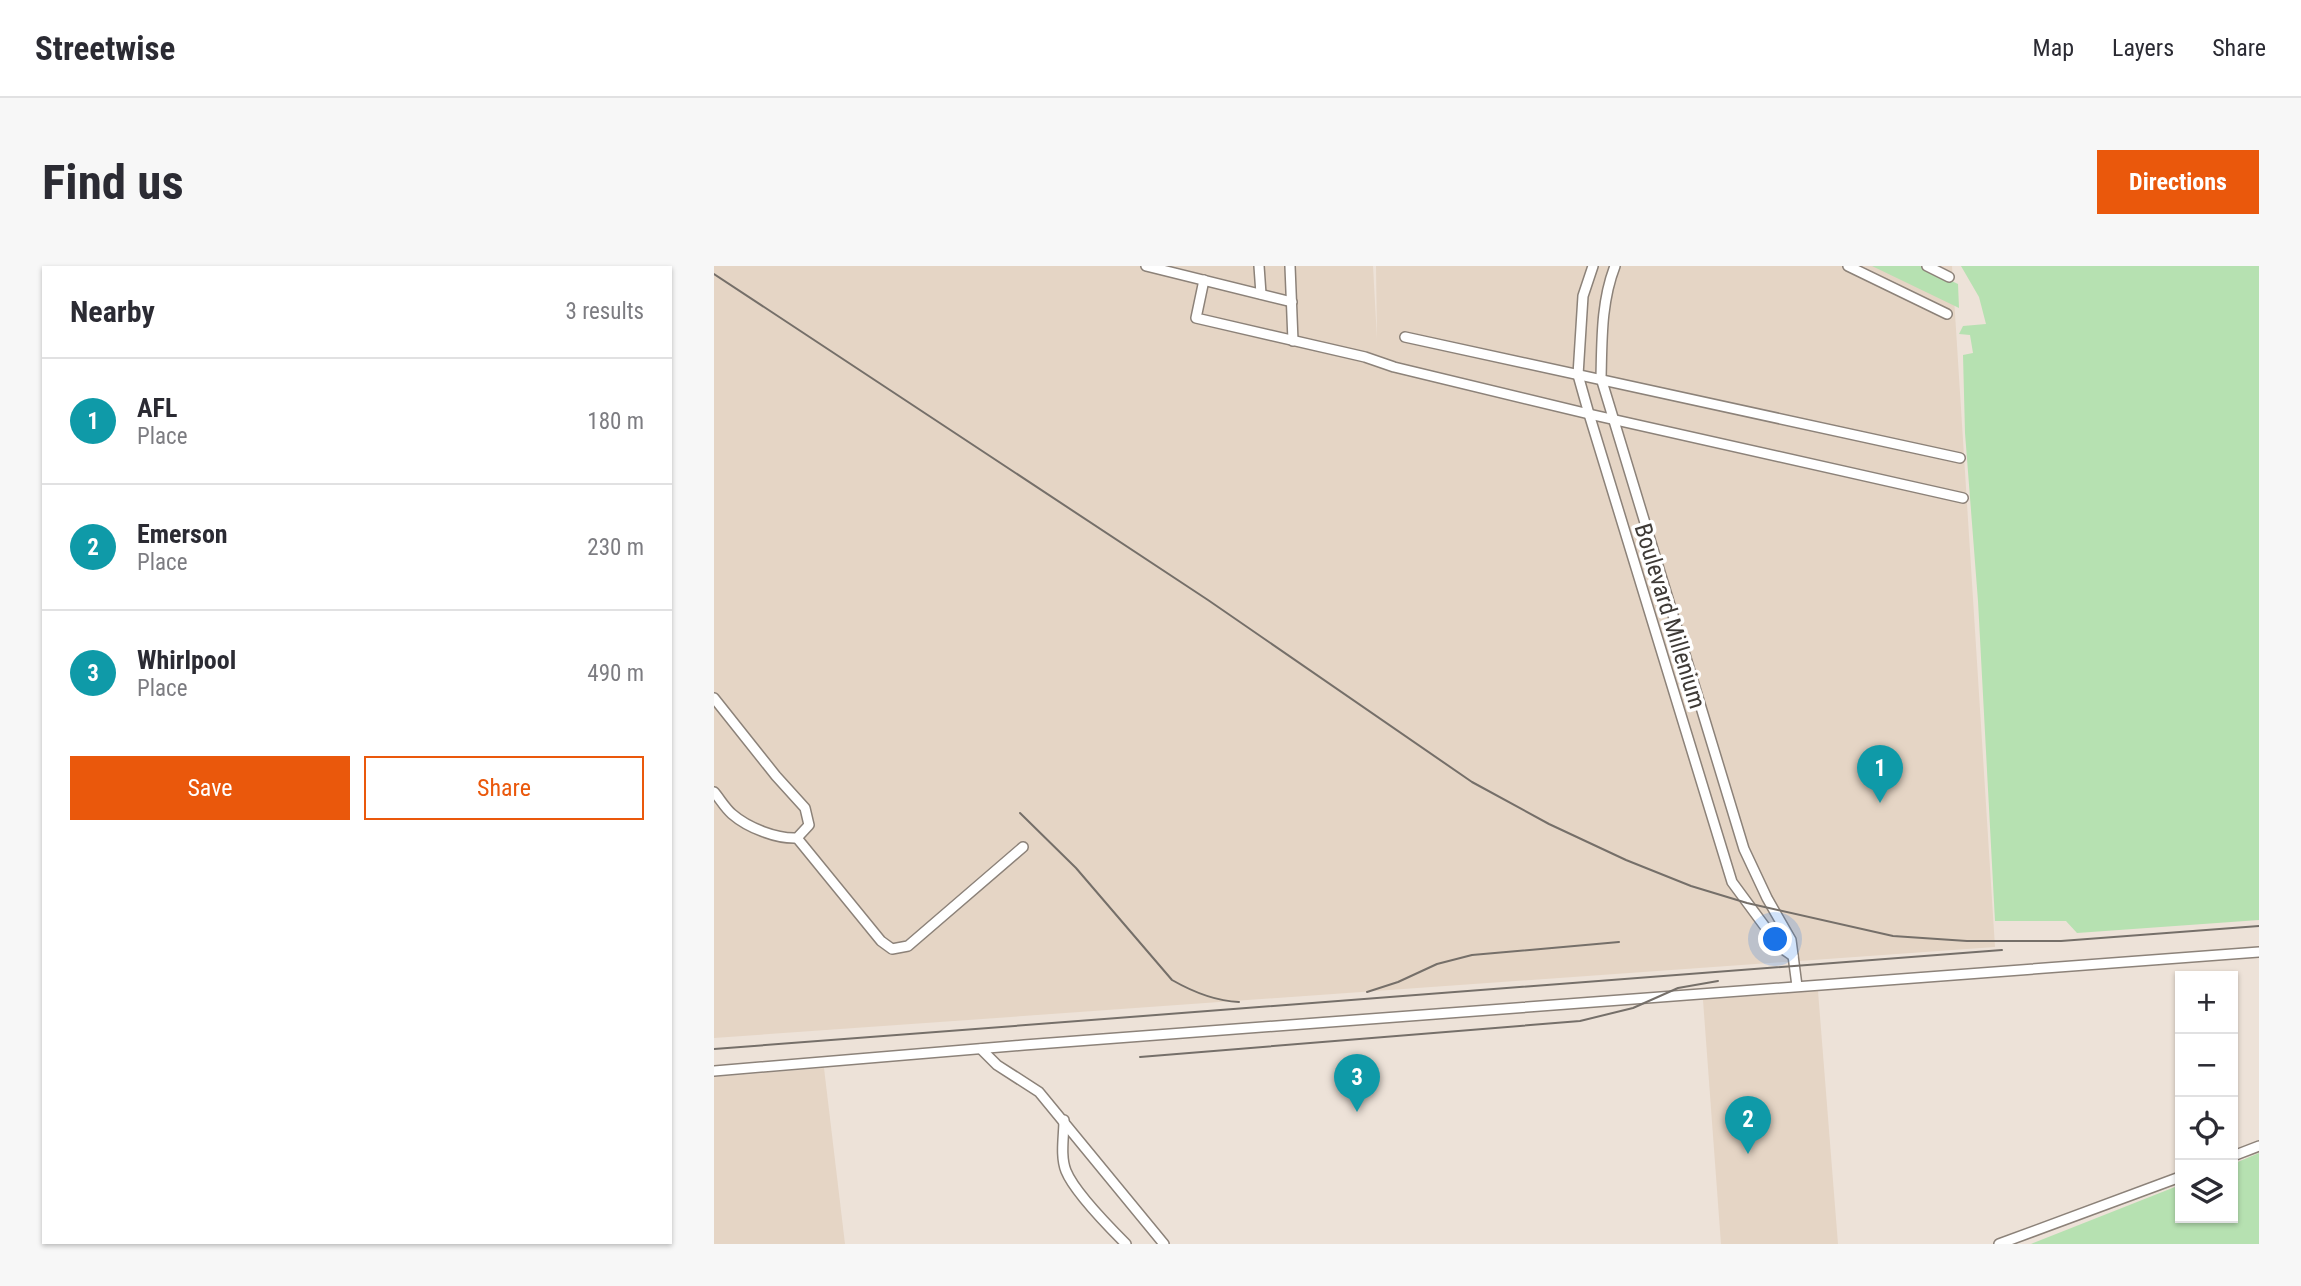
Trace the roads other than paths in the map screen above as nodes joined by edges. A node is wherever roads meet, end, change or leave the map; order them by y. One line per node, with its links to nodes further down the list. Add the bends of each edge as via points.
1 (1146, 266): 9 (street)
2 (1259, 266): 10 (street)
3 (1290, 266): 11 (street)
4 (1593, 266): 15 (street, Boulevard Millenium, via 1583,296)
5 (1615, 266): 16 (street, Boulevard Millenium, via 1606,295)
6 (1848, 266): 12 (street)
7 (1927, 266): 8 (street)
8 (1950, 277)
9 (1205, 280): 10 (street); 14 (street, via 1196,318)
10 (1261, 294): 11 (street)
11 (1292, 302): 14 (street)
12 (1947, 314)
13 (1405, 337): 15 (street)
14 (1293, 341): 17 (street)
15 (1578, 375): 16 (street); 17 (street, Boulevard Millenium)
16 (1601, 378): 18 (street, Boulevard Millenium); 19 (street)
17 (1589, 414): 18 (street); 26 (street, Boulevard Millenium, via 1730,877 1780,947)
18 (1612, 419): 20 (street); 26 (street, Boulevard Millenium, via 1744,849 1789,937)
19 (1960, 458)
20 (1963, 498)
21 (714, 698): 23 (street, via 805,808 809,825)
22 (714, 792): 23 (street, via 744,822 786,839)
23 (800, 836): 24 (street, via 892,949 908,946)
24 (1023, 846)
25 (2259, 952): 27 (street)
26 (1793, 956): 27 (street, Boulevard Millenium)
27 (1797, 986): 28 (street)
28 (981, 1049): 29 (street); 30 (street, via 997,1065 1040,1092)
29 (714, 1071)
30 (1064, 1120): 34 (street, via 1066,1171); 35 (street)
31 (2259, 1146): 32 (street)
32 (2238, 1154)
33 (2175, 1179): 36 (street)
34 (1126, 1244)
35 (1164, 1244)
36 (1999, 1244)

